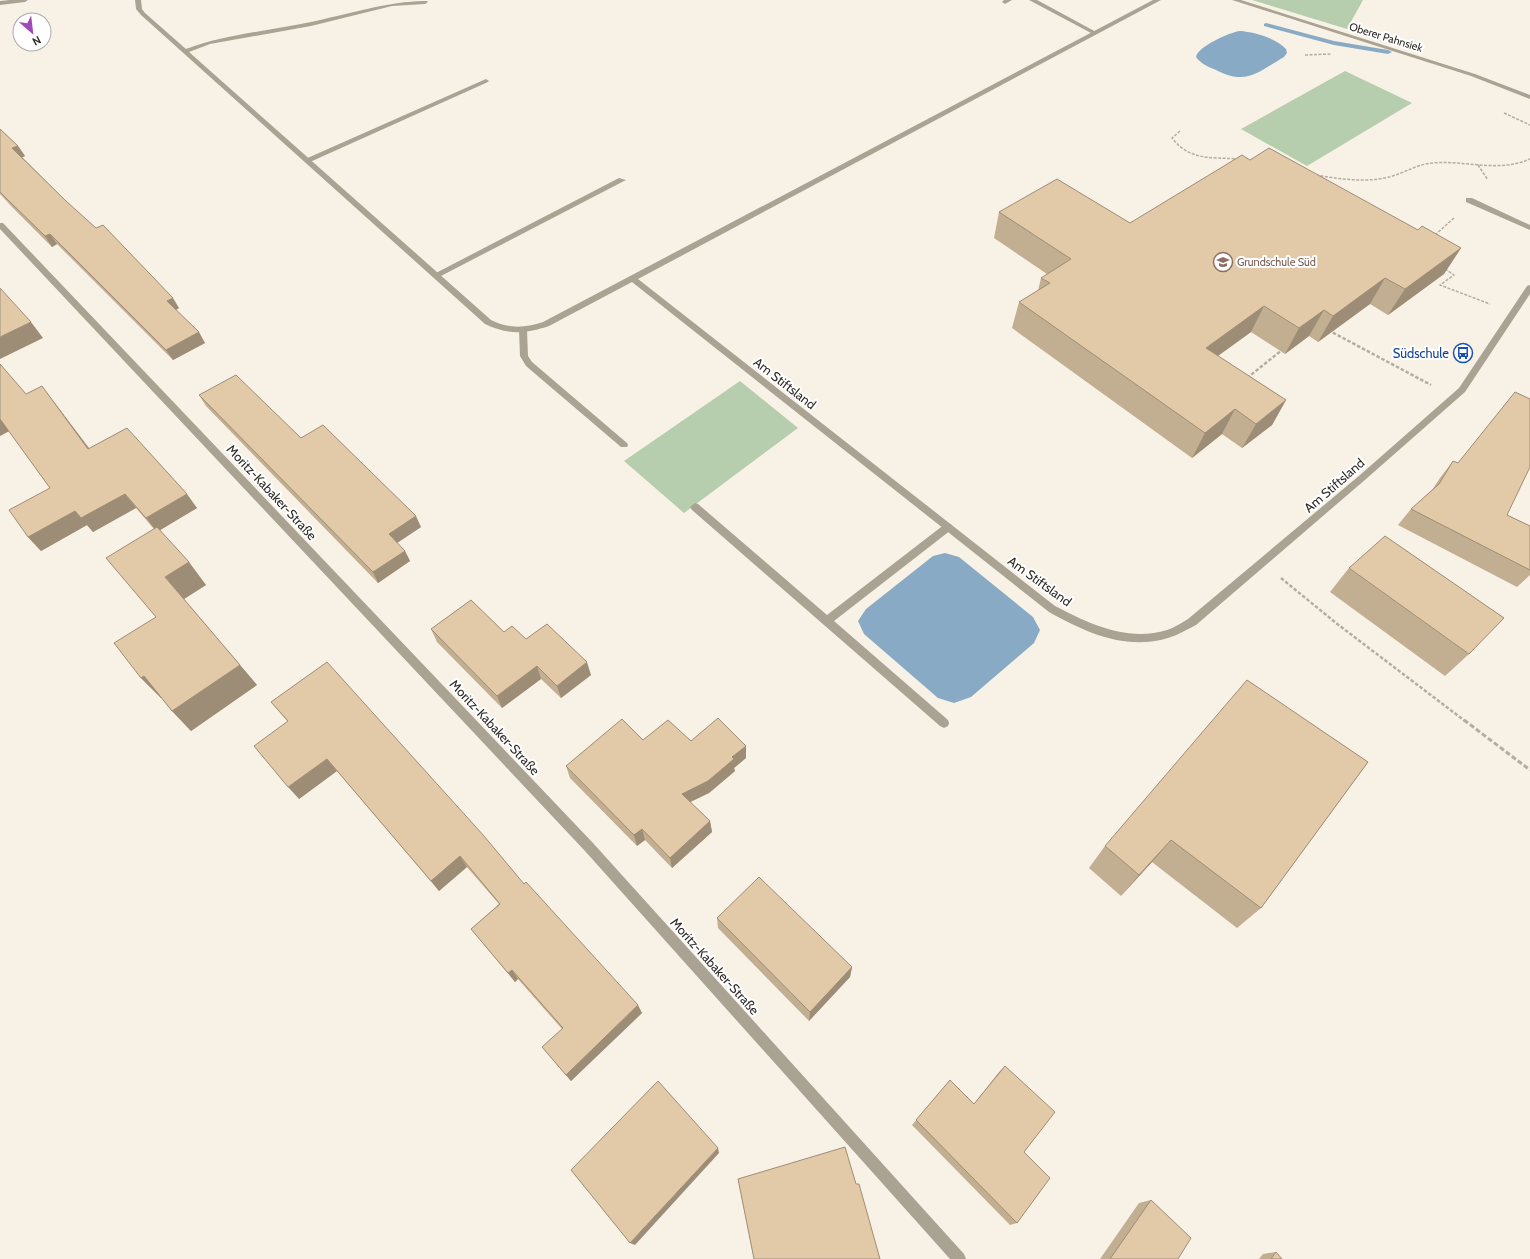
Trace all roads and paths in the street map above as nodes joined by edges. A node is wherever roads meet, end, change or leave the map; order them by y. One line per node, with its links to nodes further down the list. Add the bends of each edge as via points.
1 (25, 0): 7 (street)
2 (138, 0): 9 (street, via 141,11)
3 (1032, 0): 8 (street)
4 (1158, 0): 8 (street)
5 (1235, 0): 13 (street, Oberer Pahnsiek, via 1474,75)
6 (425, 2): 9 (street, via 392,4 311,24 209,42)
7 (0, 3)
8 (1095, 33): 33 (street)
9 (185, 51): 20 (street)
10 (1306, 54): 11 (path)
11 (1335, 54)
12 (486, 81): 20 (street)
13 (1530, 97)
14 (1497, 110): 15 (path)
15 (1530, 125)
16 (1180, 131): 17 (path, via 1172,138 1180,148 1196,156)
17 (1237, 158): 18 (path); 21 (path)
18 (1243, 159)
19 (1530, 159): 22 (path, via 1509,167)
20 (307, 160): 32 (street)
21 (1230, 162)
22 (1477, 165): 23 (path, via 1422,164 1386,178 1353,181); 25 (path)
23 (1315, 175)
24 (622, 180): 32 (street)
25 (1488, 180)
26 (1469, 200): 29 (street)
27 (1454, 218): 30 (path)
28 (0, 225): 48 (street, Moritz-Kabaker-Straße, via 589,847)
29 (1530, 228)
30 (1432, 238)
31 (1441, 268): 35 (path, via 1454,275 1440,284)
32 (436, 275): 37 (street, via 488,322 514,332)
33 (632, 278): 37 (street, via 546,324); 43 (street, Am Stiftsland)
34 (1530, 288): 35 (street, Am Stiftsland)
35 (1513, 314): 40 (street, Am Stiftsland, via 1462,390)
36 (1321, 327): 40 (path)
37 (523, 330): 41 (street, via 524,356 529,364)
38 (1285, 347): 39 (path)
39 (1244, 381)
40 (1453, 397): 44 (street, Am Stiftsland)
41 (624, 445)
42 (695, 507): 45 (street)
43 (948, 527): 44 (street, Am Stiftsland, via 1052,609 1088,629 1111,636 1134,638 1165,635 1192,622); 45 (street)
44 (1260, 565): 47 (path, via 1278,575 1336,623)
45 (827, 621): 46 (street)
46 (944, 723)
47 (1530, 770)
48 (960, 1259)

